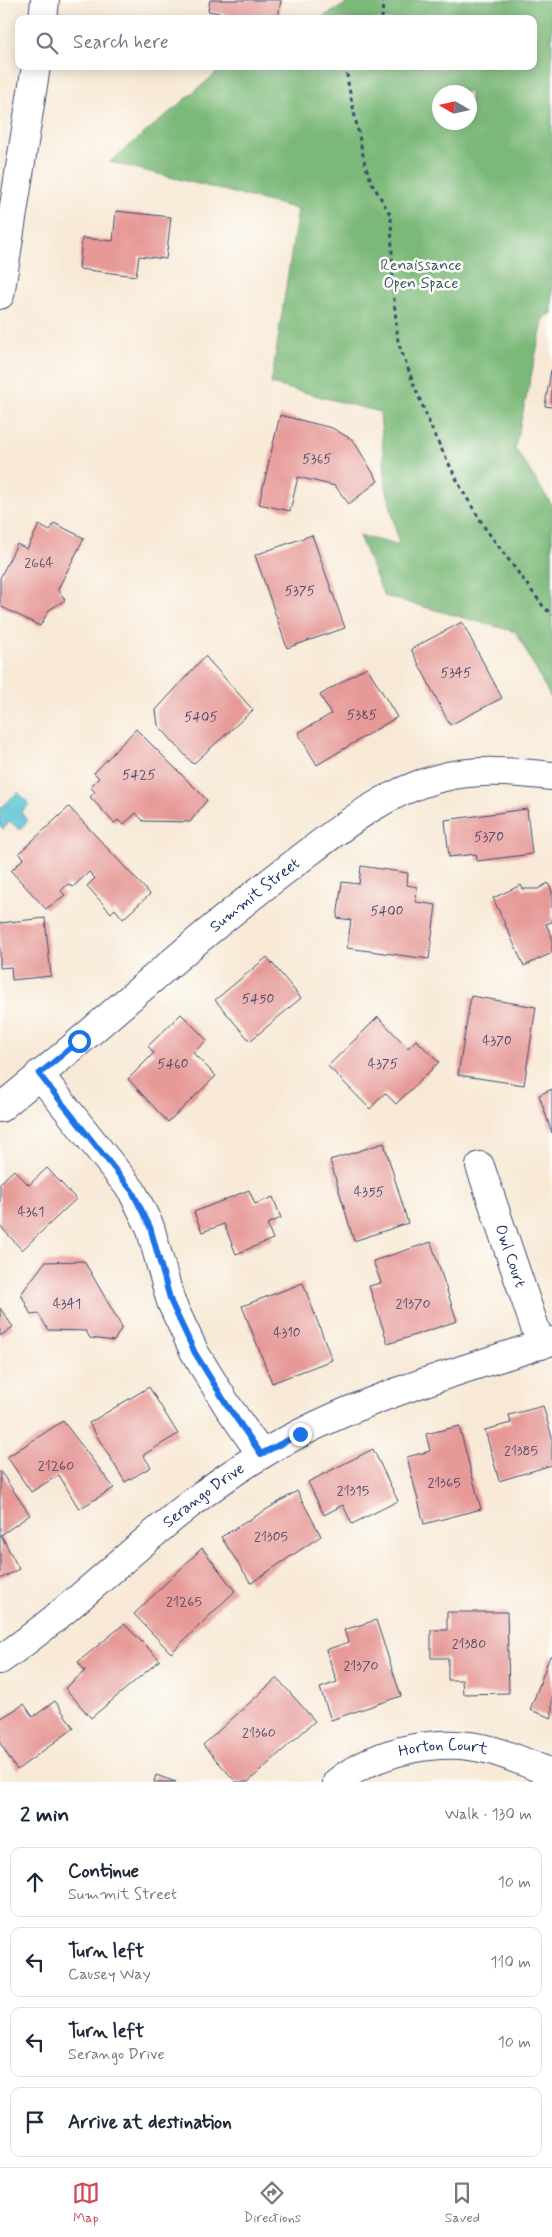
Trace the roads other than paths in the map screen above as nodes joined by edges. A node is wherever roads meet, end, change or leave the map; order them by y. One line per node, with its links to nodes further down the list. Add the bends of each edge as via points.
1 (45, 0): 2 (street)
2 (43, 15)
3 (35, 70): 4 (street)
4 (0, 296)
5 (552, 776): 6 (street, Summit Street, via 494,771 453,775 404,790 380,802 256,892)
6 (39, 1074): 7 (street, Summit Street); 10 (street, via 132,1191 150,1227 171,1302 195,1353)
7 (0, 1108)
8 (480, 1166): 9 (street, Owl Court)
9 (546, 1343): 10 (street, Serango Drive, via 380,1398 327,1420)
10 (261, 1454): 11 (street, Serango Drive, via 200,1496 25,1643)
11 (0, 1660)
12 (552, 1773): 13 (street, Horton Court, via 494,1751 428,1746 368,1763)
13 (338, 1782)

